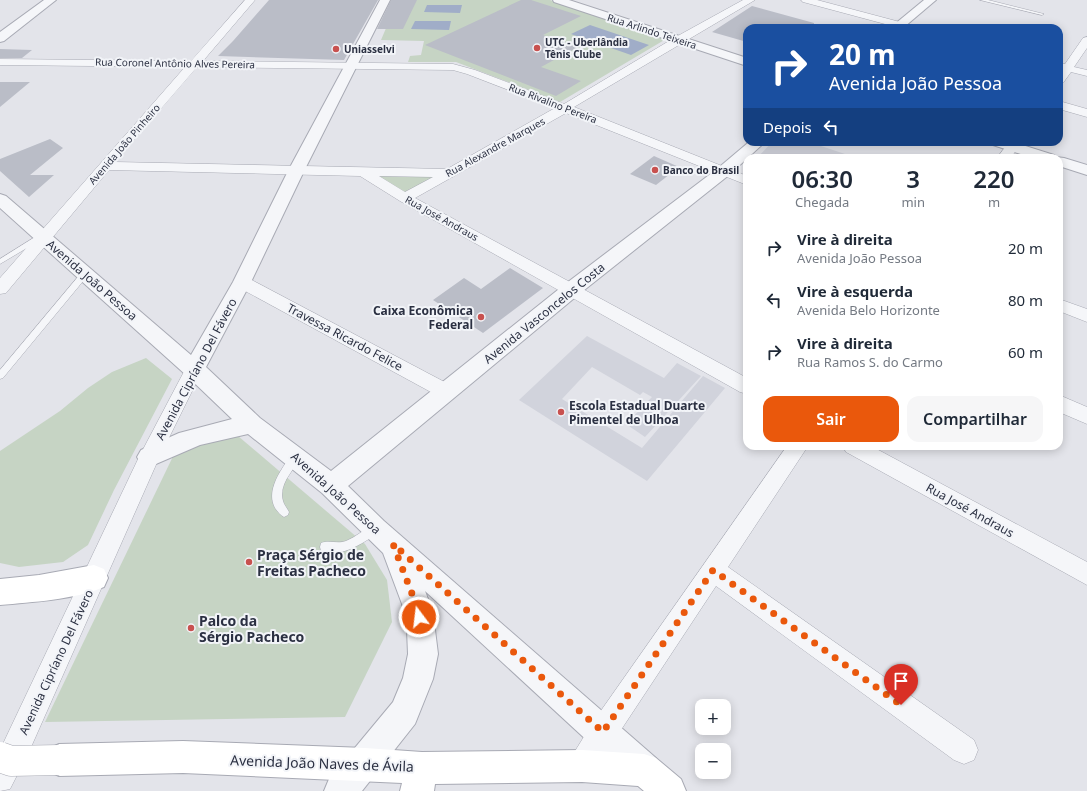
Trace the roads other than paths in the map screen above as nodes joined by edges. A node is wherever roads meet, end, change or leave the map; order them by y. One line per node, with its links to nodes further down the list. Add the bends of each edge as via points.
1 (51, 0): 12 (street)
2 (250, 0): 17 (street, Avenida João Pinheiro)
3 (385, 0): 18 (street, Avenida Cipríano Del Fávero)
4 (750, 0): 13 (street, Rua Alexandre Marques)
5 (806, 0): 10 (street)
6 (931, 0): 11 (street)
7 (982, 0): 9 (lane)
8 (563, 1): 13 (street, Rua Arlindo Teixeira)
9 (1042, 14)
10 (891, 24)
11 (905, 24)
12 (0, 38)
13 (678, 40): 15 (street, Rua Arlindo Teixeira); 22 (street, Rua Alexandre Marques)
14 (1087, 40): 19 (street)
15 (743, 61)
16 (0, 62): 17 (street, Rua Coronel Antônio Alves Pereira)
17 (195, 63): 18 (street, Rua Coronel Antônio Alves Pereira); 30 (street, Avenida João Pinheiro)
18 (351, 66): 22 (street, Rua Rivalino Pereira, via 459,68); 32 (street, Avenida Cipríano Del Fávero)
19 (1064, 67): 20 (street)
20 (1087, 73)
21 (1063, 106): 23 (street)
22 (565, 108): 34 (street, Rua Rivalino Pereira); 35 (street, Rua Alexandre Marques)
23 (1087, 113)
24 (753, 146): 26 (street, Avenida Vasconcelos Costa)
25 (1007, 147): 27 (street)
26 (744, 154)
27 (1034, 154)
28 (743, 155): 34 (street, Avenida Vasconcelos Costa)
29 (1063, 162): 31 (street)
30 (105, 166): 32 (street); 39 (street, Avenida João Pinheiro)
31 (1087, 170)
32 (296, 171): 33 (street); 42 (street, Avenida Cipríano Del Fávero)
33 (363, 172): 35 (street); 37 (street, Rua José Andraus)
34 (723, 172): 36 (street, Rua Rivalino Pereira); 44 (street, Avenida Vasconcelos Costa)
35 (449, 173): 37 (street, Rua Alexandre Marques)
36 (743, 180)
37 (405, 198): 44 (street, Rua José Andraus)
38 (0, 199): 39 (street, Avenida João Pessoa)
39 (43, 236): 40 (lane); 41 (street, Avenida João Pessoa); 43 (street, Avenida João Pinheiro)
40 (0, 262)
41 (85, 274): 47 (street, Avenida João Pessoa); 48 (lane)
42 (242, 282): 47 (street, Avenida Cipríano Del Fávero); 50 (street, Travessa Ricardo Felice)
43 (0, 289)
44 (572, 290): 49 (street, Rua José Andraus); 50 (street, Avenida Vasconcelos Costa)
45 (1063, 307): 46 (street)
46 (1087, 316)
47 (194, 369): 53 (street, Avenida João Pessoa); 56 (street, Avenida Cipríano Del Fávero)
48 (0, 376)
49 (743, 385)
50 (447, 392): 58 (street, Avenida Vasconcelos Costa)
51 (1063, 405): 52 (street)
52 (1087, 416)
53 (252, 424): 56 (street, via 202,434); 57 (street, Avenida João Pessoa)
54 (795, 450): 62 (street)
55 (860, 450): 63 (street, Rua José Andraus)
56 (149, 457): 64 (street, Avenida Cipríano Del Fávero)
57 (296, 457): 58 (street, Avenida João Pessoa); 59 (lane, via 278,486 279,504)
58 (331, 486): 60 (street, Avenida João Pessoa)
59 (284, 512)
60 (384, 536): 61 (lane, via 335,549); 66 (street, Avenida João Pessoa); 69 (street, via 416,604 423,654 418,679 404,713)
61 (325, 547)
62 (713, 570): 66 (street); 67 (street)
63 (1087, 574)
64 (94, 578): 65 (main road); 68 (street, Avenida Cipríano Del Fávero)
65 (0, 592)
66 (603, 732): 70 (street); 71 (street, Avenida João Pessoa)
67 (964, 750)
68 (9, 751): 69 (main road, Avenida João Naves de Ávila, bridge, via 11,761 183,758); 72 (street)
69 (365, 764): 73 (main road, Avenida João Naves de Ávila); 74 (street)
70 (582, 766): 71 (main road, Avenida João Naves de Ávila); 73 (main road, Avenida João Naves de Ávila)
71 (644, 770): 75 (main road, Avenida João Pessoa)
72 (0, 779)
73 (419, 779)
74 (341, 791)
75 (669, 791)

